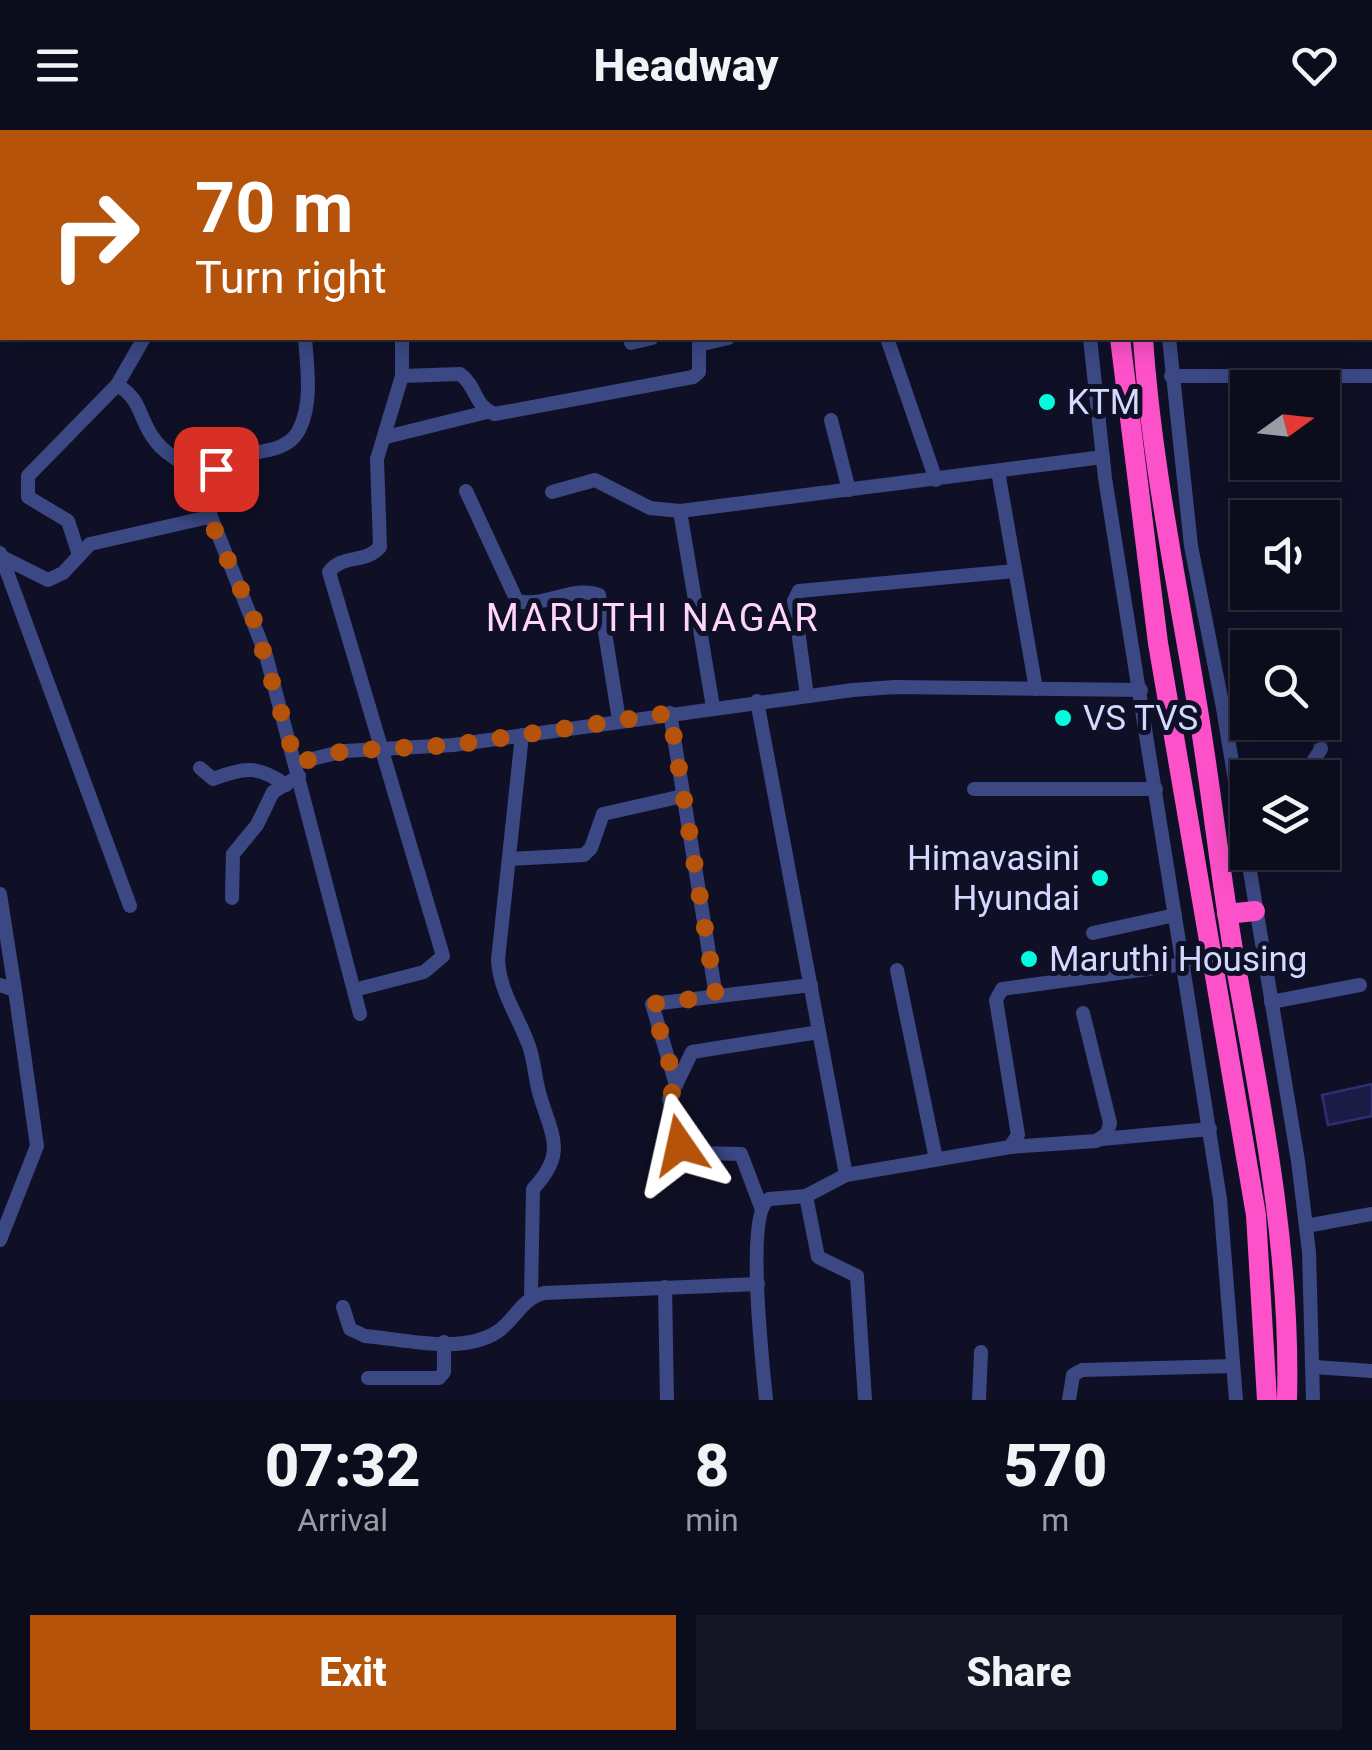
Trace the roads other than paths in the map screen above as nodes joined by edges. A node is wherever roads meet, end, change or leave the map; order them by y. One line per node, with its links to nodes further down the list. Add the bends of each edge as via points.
1 (143, 340): 15 (street)
2 (306, 340): 21 (street, via 308,394 298,432 282,444 227,460)
3 (402, 340): 12 (street)
4 (645, 340): 11 (street)
5 (709, 340): 16 (street, via 698,345 699,372 693,377 544,408)
6 (888, 340): 22 (street)
7 (1090, 340): 19 (street)
8 (1120, 340): 97 (highway, via 1158,643 1249,1166 1262,1267)
9 (1144, 340): 56 (highway)
10 (1169, 340): 13 (street)
11 (632, 344)
12 (402, 376): 16 (street, via 460,374); 18 (street)
13 (1171, 376): 14 (street); 37 (street, via 1190,546)
14 (1372, 376)
15 (117, 385): 21 (street, via 136,397 151,435 168,454); 28 (street, via 28,476 28,497 68,521)
16 (487, 412): 18 (street)
17 (832, 420): 23 (street)
18 (386, 437): 41 (street, via 377,459 380,547 370,557 340,561 329,572)
19 (1102, 457): 20 (street); 32 (street)
20 (998, 472): 22 (street); 30 (street)
21 (211, 478): 27 (street)
22 (936, 480): 23 (street)
23 (850, 490): 26 (street)
24 (466, 491): 39 (street, via 517,601 599,596)
25 (552, 492): 26 (street, via 595,480 650,508)
26 (680, 511): 35 (street)
27 (209, 517): 28 (street); 46 (street, via 253,617)
28 (78, 552): 29 (street, via 63,573 48,580)
29 (1, 555): 54 (street)
30 (1016, 571): 31 (street); 33 (street, via 799,592 794,601)
31 (1036, 689): 32 (street); 33 (street, via 895,686)
32 (1142, 690): 48 (street)
33 (807, 696): 34 (street)
34 (758, 702): 35 (street); 61 (street)
35 (713, 707): 38 (street)
36 (1230, 707): 37 (street)
37 (1223, 708): 43 (street)
38 (670, 713): 39 (street); 49 (street)
39 (619, 720): 40 (street)
40 (522, 735): 41 (street); 50 (street)
41 (381, 747): 46 (street); 64 (street, via 443,956 424,972)
42 (1321, 749): 44 (street)
43 (1232, 760)
44 (1314, 760)
45 (200, 768): 46 (street, via 213,778 244,767)
46 (294, 774): 53 (street, via 273,792 233,854); 64 (street)
47 (974, 789): 48 (street)
48 (1156, 789): 57 (street)
49 (683, 796): 50 (street, via 603,814 591,848 579,856); 65 (street)
50 (509, 859): 83 (street, via 499,977 530,1046 555,1134 551,1170 533,1189)
51 (1249, 870): 55 (street)
52 (0, 894): 63 (street)
53 (232, 898)
54 (130, 906)
55 (1255, 912): 56 (highway); 66 (street)
56 (1227, 914): 98 (highway, via 1273,1174)
57 (1175, 915): 58 (street); 59 (street)
58 (1094, 933)
59 (1184, 964): 71 (street); 73 (street, via 1002,989 996,1000 1018,1135)
60 (897, 970): 74 (street)
61 (811, 985): 65 (street); 69 (street)
62 (1360, 985): 66 (street)
63 (7, 988): 80 (street, via 37,1146)
64 (354, 990): 68 (street)
65 (716, 996): 70 (street, via 652,1004)
66 (1271, 1002): 79 (street)
67 (1083, 1013): 72 (street, via 1110,1123)
68 (360, 1014)
69 (820, 1032): 70 (street, via 692,1052); 75 (street)
70 (676, 1085): 77 (street, via 669,1098 680,1145 696,1153 741,1154)
71 (1210, 1128): 72 (street); 87 (street)
72 (1102, 1138): 73 (street)
73 (1010, 1146): 74 (street)
74 (936, 1159): 75 (street)
75 (846, 1175): 76 (street)
76 (806, 1196): 77 (street, via 778,1197); 93 (street, via 818,1257 857,1276)
77 (760, 1207): 81 (street)
78 (1372, 1214): 79 (street)
79 (1306, 1226): 88 (street)
80 (0, 1240)
81 (758, 1284): 82 (street); 92 (street)
82 (665, 1287): 83 (street); 91 (street)
83 (531, 1297): 85 (street, via 494,1334)
84 (343, 1307): 85 (street, via 355,1334)
85 (444, 1342): 90 (street, via 440,1378)
86 (980, 1352): 94 (street)
87 (1233, 1366): 95 (street, via 1082,1370 1070,1381); 96 (street)
88 (1314, 1366): 89 (street); 99 (street)
89 (1372, 1371)
90 (368, 1378)
91 (667, 1400)
92 (766, 1400)
93 (865, 1400)
94 (979, 1400)
95 (1069, 1400)
96 (1236, 1400)
97 (1267, 1400)
98 (1288, 1400)
99 (1313, 1400)

